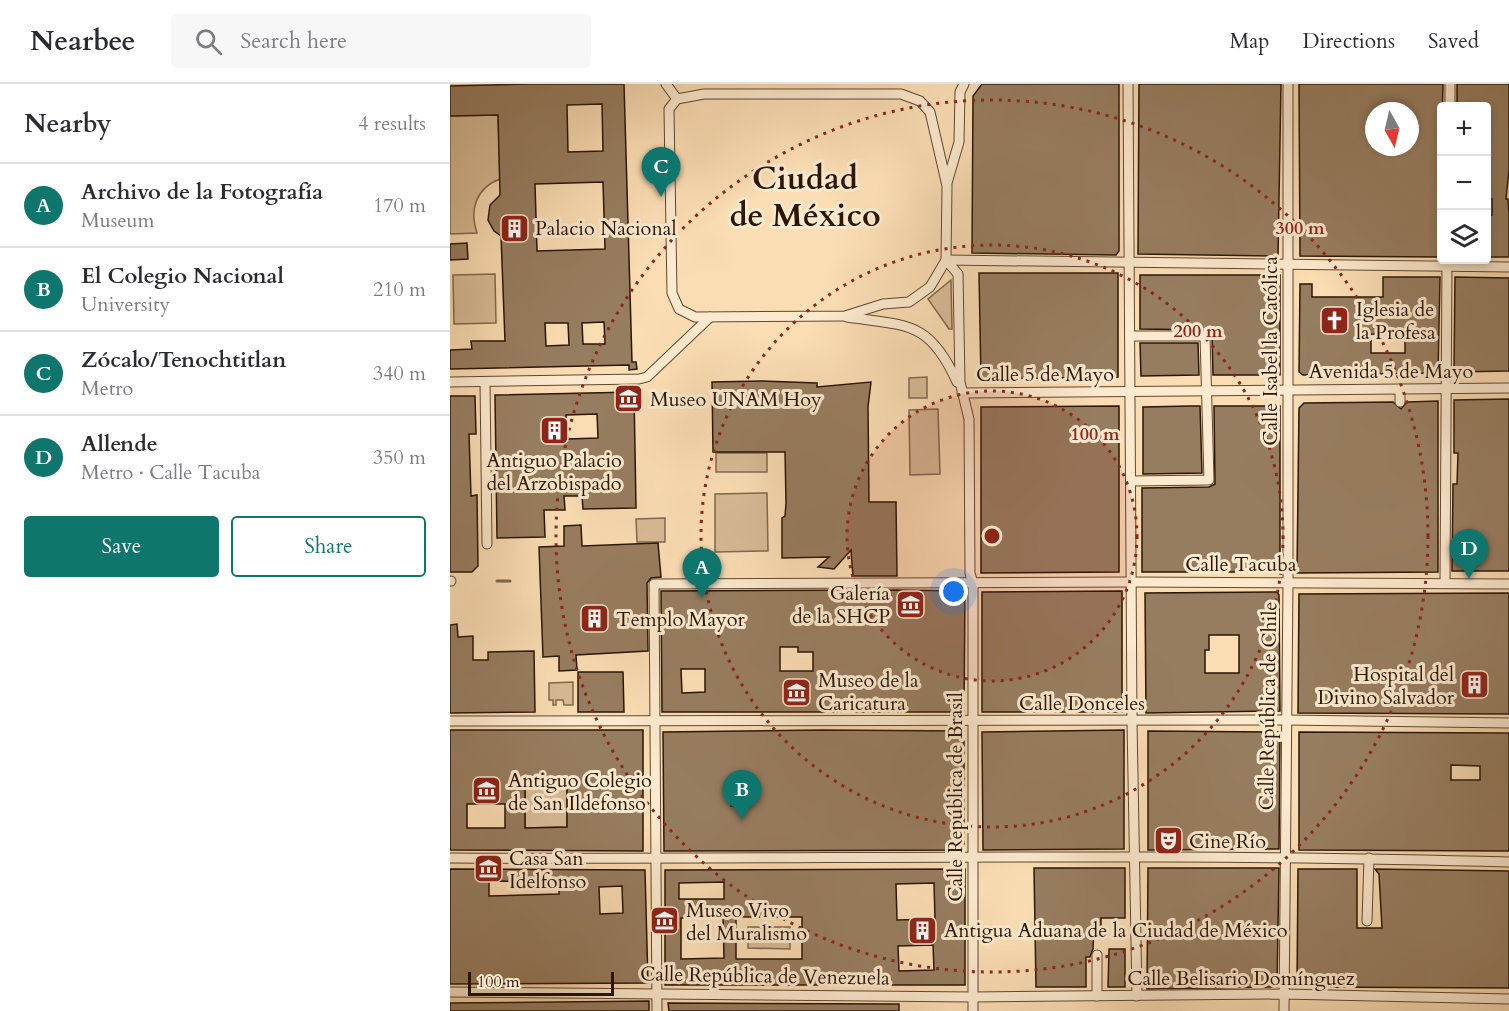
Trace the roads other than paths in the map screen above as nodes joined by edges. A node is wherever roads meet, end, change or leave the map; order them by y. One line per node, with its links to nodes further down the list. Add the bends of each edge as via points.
1 (666, 84): 8 (street)
2 (829, 84): 7 (street)
3 (964, 84): 10 (street, via 960,92 960,142)
4 (1128, 84): 12 (street, via 1134,123)
5 (1287, 84): 16 (street, Calle Isabel la Católica)
6 (1450, 84): 9 (street)
7 (830, 95): 8 (street, via 704,94); 10 (street, via 902,94 920,101 935,125)
8 (677, 99): 19 (street, via 669,109 672,293 685,314)
9 (1450, 102)
10 (947, 186): 11 (street)
11 (946, 261): 12 (street); 18 (street, via 930,287 915,300 883,304); 29 (street, via 958,274)
12 (1129, 263): 16 (street); 20 (street)
13 (1437, 263): 16 (street)
14 (1447, 264): 23 (street)
15 (1462, 264): 17 (street)
16 (1288, 265): 27 (street, Calle Isabel la Católica)
17 (1509, 267)
18 (845, 316): 19 (street); 29 (street, via 901,324 920,331 940,350)
19 (710, 317): 22 (street, via 647,376 639,379)
20 (1130, 336): 26 (street, via 1205,336); 28 (street)
21 (450, 382): 22 (street)
22 (485, 382): 32 (street)
23 (1447, 388): 24 (street, Avenida 5 de Mayo); 25 (street, Avenida 5 de Mayo); 35 (street)
24 (1509, 388)
25 (1400, 389): 27 (street, Avenida 5 de Mayo); 30 (street)
26 (1207, 390): 27 (street, Avenida 5 de Mayo); 28 (street, Avenida 5 de Mayo); 31 (street, via 1209,480)
27 (1288, 390): 34 (street, Calle Isabel la Católica)
28 (1129, 391): 29 (street, Calle 5 de Mayo); 31 (street)
29 (962, 393): 36 (street, Calle República de Brasil, via 969,419)
30 (1400, 402)
31 (1131, 481): 33 (street)
32 (487, 544)
33 (1131, 582): 34 (street, Calle Tacuba); 36 (street, Calle Tacuba); 42 (street)
34 (1288, 582): 35 (street, Calle Tacuba); 39 (street, Calle República de Chile)
35 (1445, 583): 37 (street, Calle Tacuba)
36 (973, 584): 38 (street, Calle República de Brasil); 41 (street, Calle Tacuba, via 654,584)
37 (1509, 585)
38 (973, 720): 41 (street, Calle Donceles); 42 (street, Calle Donceles); 47 (street, Calle República de Brasil)
39 (1286, 720): 42 (street, Calle Donceles); 43 (street, Calle Donceles); 45 (street, Calle República de Chile)
40 (450, 721): 41 (street, Calle Donceles)
41 (654, 721): 49 (street)
42 (1132, 721): 44 (street)
43 (1509, 723)
44 (1136, 857): 45 (street); 47 (street); 57 (street)
45 (1284, 857): 48 (street); 55 (street, Calle República de Chile)
46 (450, 858): 49 (street)
47 (972, 858): 49 (street); 58 (street, Calle República de Brasil)
48 (1369, 858): 50 (street); 51 (street)
49 (656, 859): 54 (street)
50 (1509, 862)
51 (1367, 921)
52 (1097, 955): 56 (street)
53 (450, 992): 54 (street, Calle República de Venezuela)
54 (656, 993): 58 (street, Calle República de Venezuela); 60 (street)
55 (1283, 994): 57 (street, Calle Belisario Domínguez); 59 (street, Calle Belisario Domínguez); 62 (street, Calle República de Chile)
56 (1097, 996): 57 (street, Calle Belisario Domínguez); 58 (street, Calle Belisario Domínguez)
57 (1137, 996)
58 (972, 997): 61 (street, Calle República de Brasil)
59 (1509, 999)
60 (657, 1011)
61 (973, 1011)
62 (1284, 1011)

